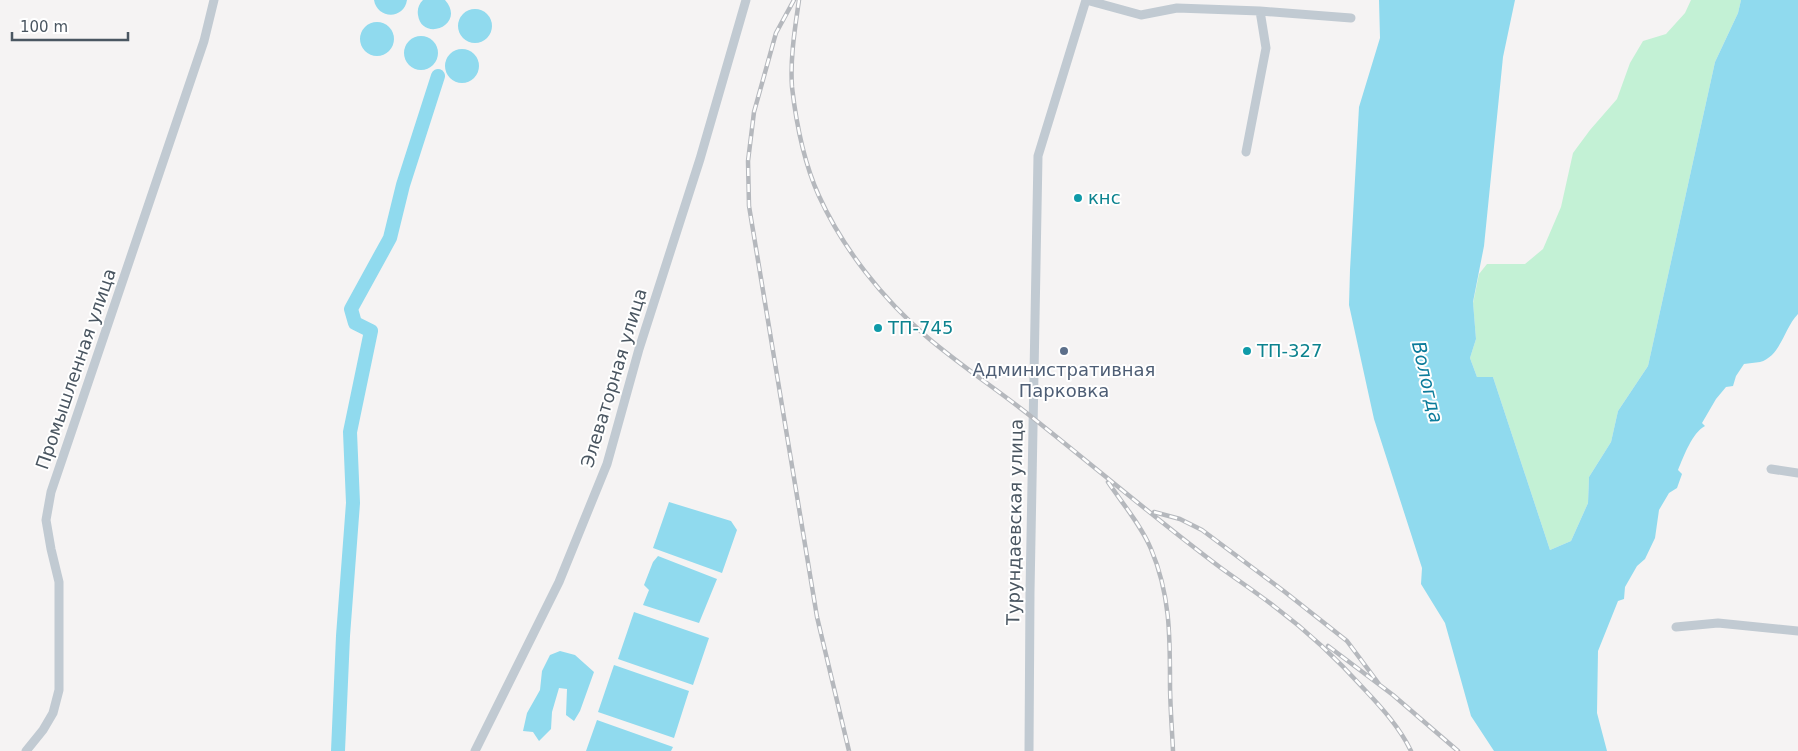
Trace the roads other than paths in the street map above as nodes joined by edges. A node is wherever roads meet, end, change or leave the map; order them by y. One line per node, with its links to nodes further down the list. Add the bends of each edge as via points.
1 (214, 0): 11 (street, Промышленная улица, via 204,41 51,492 46,520 60,582 59,690 43,730)
2 (746, 0): 12 (street, Элеваторная улица, via 607,464 560,582)
3 (1086, 0): 4 (street, via 1141,15 1177,8); 13 (street, Турундаевская улица, via 1038,156)
4 (1260, 11): 5 (street); 6 (street, via 1266,48)
5 (1351, 18)
6 (1246, 152)
7 (1771, 468): 8 (street)
8 (1798, 473)
9 (1676, 627): 10 (street, via 1718,623)
10 (1798, 631)
11 (26, 751)
12 (474, 751)
13 (1029, 751)

